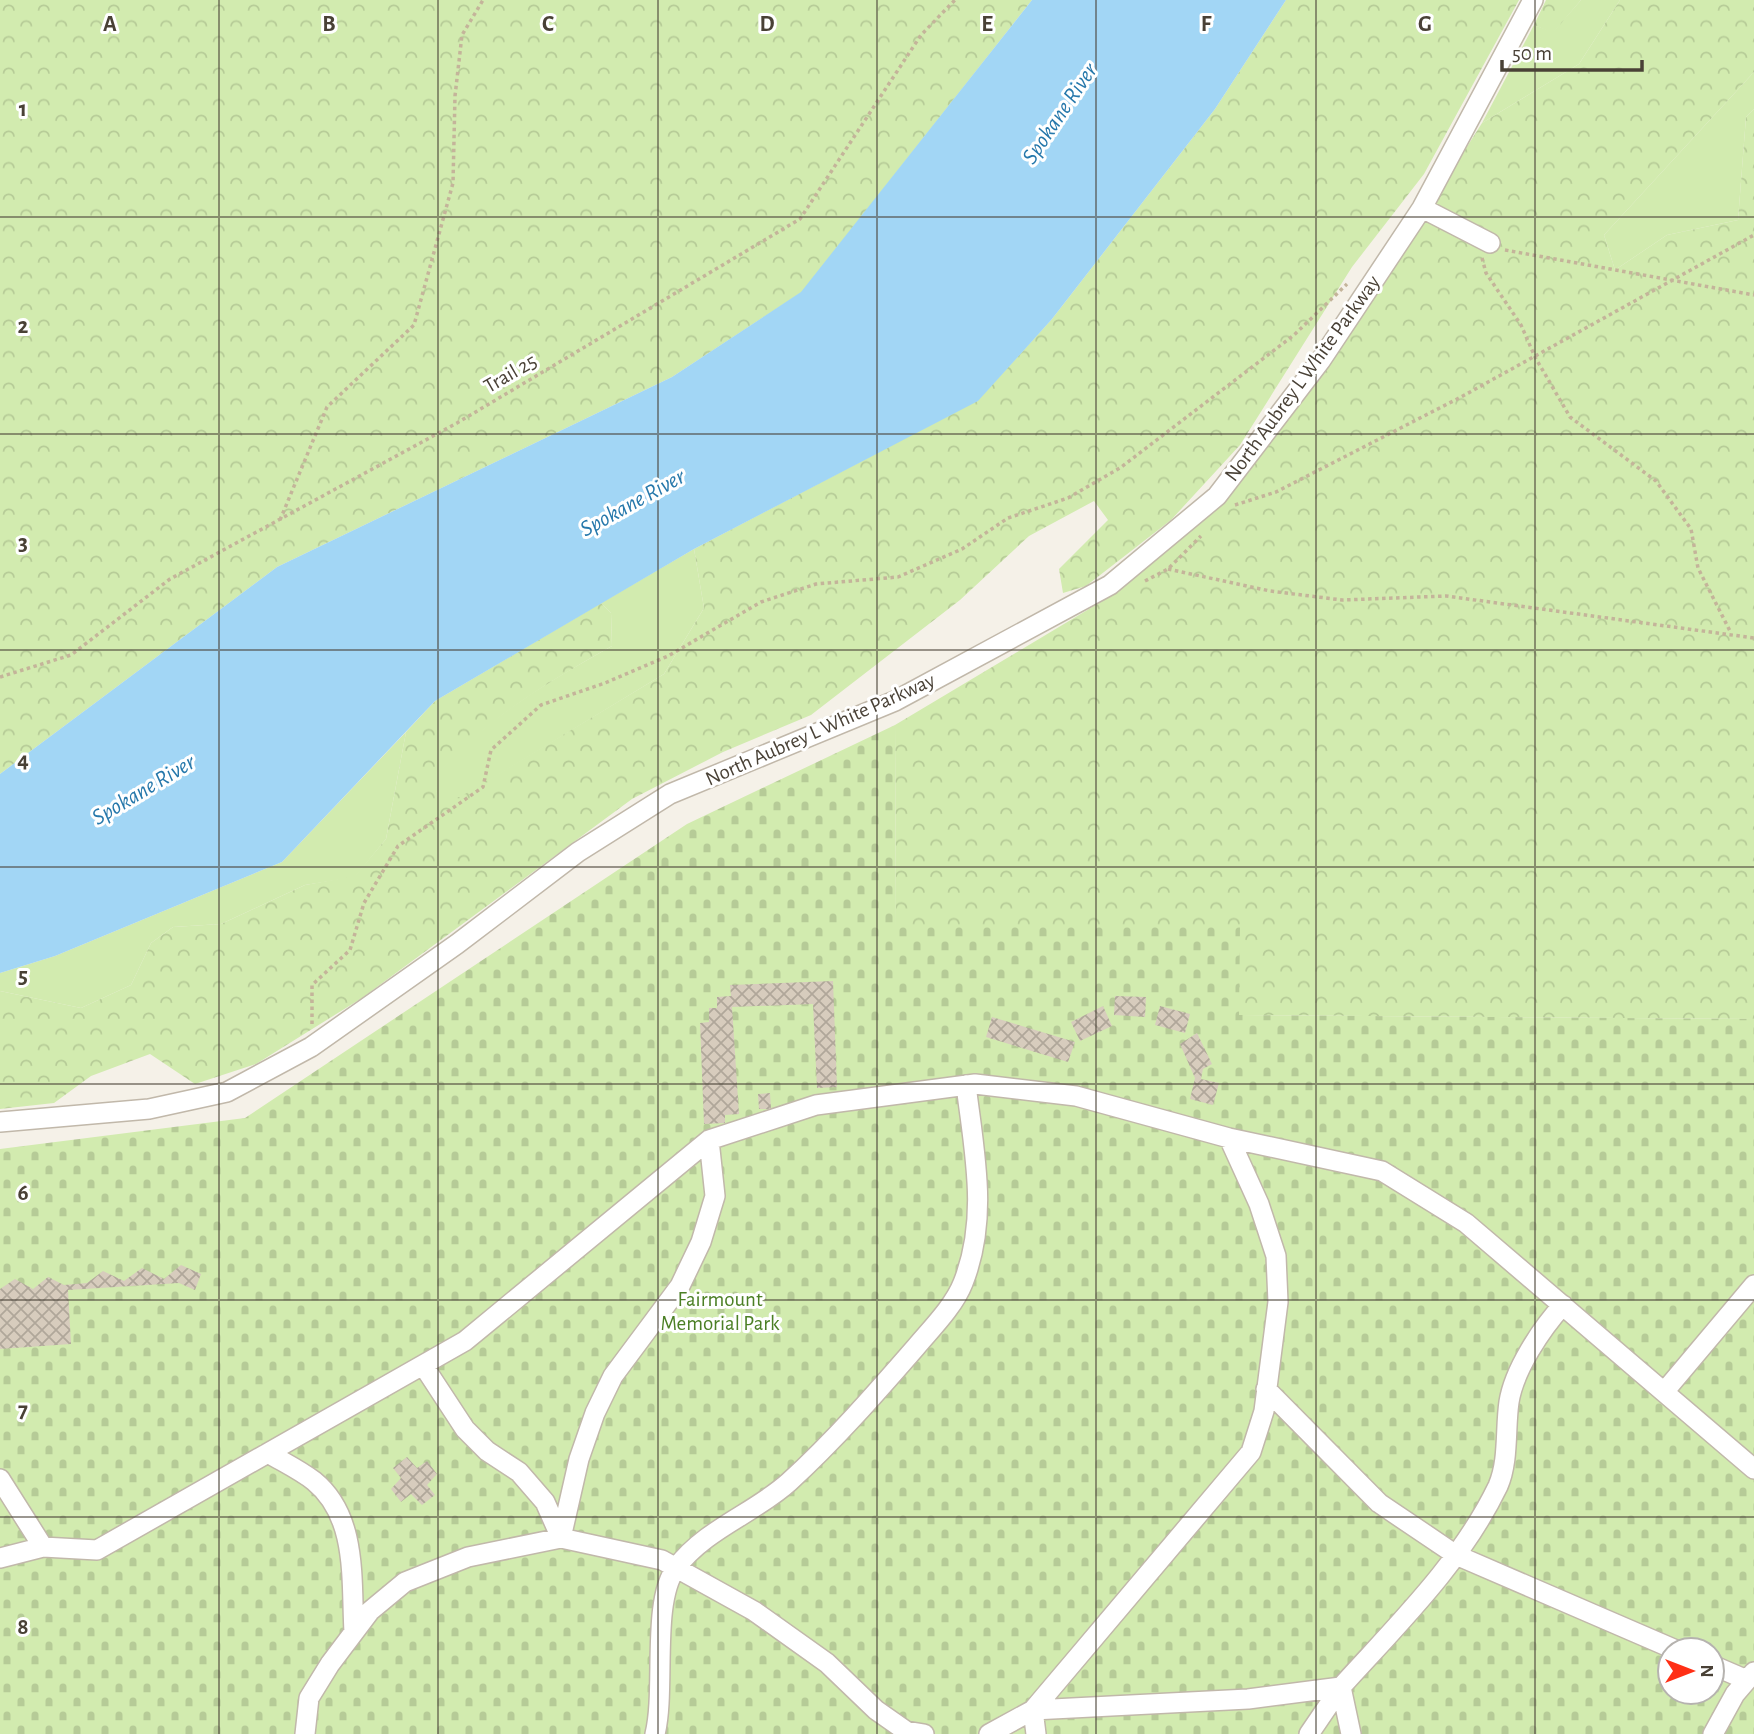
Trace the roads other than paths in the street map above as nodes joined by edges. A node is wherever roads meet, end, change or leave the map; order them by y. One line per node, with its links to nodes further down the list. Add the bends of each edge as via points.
1 (1533, 0): 2 (street, North Aubrey L White Parkway)
2 (1422, 208): 3 (street); 5 (street, North Aubrey L White Parkway, via 1321,360 1217,496 1110,585 895,701 670,794 578,852 311,1047 227,1092 149,1109)
3 (1483, 239)
4 (966, 1085): 6 (street, via 1076,1096); 7 (street, via 816,1105); 21 (street, via 977,1154 979,1206 963,1285 889,1379 788,1483 709,1536)
5 (0, 1122)
6 (1229, 1138): 9 (street, via 1382,1171 1466,1223); 11 (street, via 1276,1256 1278,1302)
7 (709, 1140): 10 (street, via 465,1340); 17 (street, via 715,1196 701,1242 680,1286 613,1376 579,1459)
8 (1754, 1285): 12 (street)
9 (1563, 1305): 12 (street); 19 (street, via 1543,1327 1526,1359 1509,1399 1499,1483)
10 (423, 1364): 13 (street); 17 (street, via 465,1429 487,1451 519,1472 545,1502)
11 (1266, 1390): 19 (street, via 1379,1503); 27 (street, via 1251,1452)
12 (1664, 1392): 14 (street)
13 (268, 1453): 18 (street, via 97,1550); 22 (street, via 314,1482 339,1508 349,1543)
14 (1754, 1469)
15 (0, 1479): 16 (street)
16 (7, 1503): 18 (street)
17 (561, 1538): 21 (street, via 662,1560); 22 (street, via 468,1556 405,1583 370,1611)
18 (43, 1547): 20 (street)
19 (1456, 1555): 23 (street); 26 (street)
20 (0, 1558)
21 (676, 1568): 29 (street, via 665,1590); 30 (street, via 754,1611 827,1663 876,1710 906,1731)
22 (355, 1632): 28 (street, via 309,1698)
23 (1656, 1641)
24 (1726, 1669): 25 (street)
25 (1751, 1676): 35 (street, via 1735,1694)
26 (1341, 1686): 27 (street, via 1248,1699); 33 (street); 34 (street)
27 (1032, 1710): 31 (street); 32 (street)
28 (305, 1734)
29 (655, 1734)
30 (924, 1734)
31 (989, 1734)
32 (1036, 1734)
33 (1309, 1734)
34 (1351, 1734)
35 (1713, 1734)

